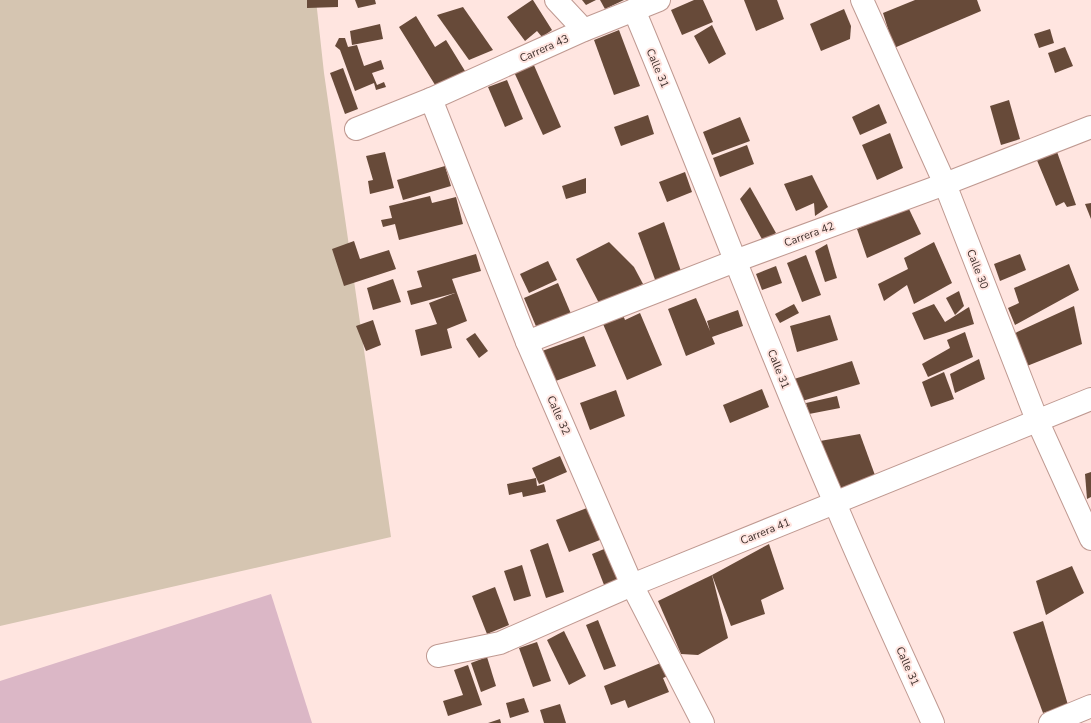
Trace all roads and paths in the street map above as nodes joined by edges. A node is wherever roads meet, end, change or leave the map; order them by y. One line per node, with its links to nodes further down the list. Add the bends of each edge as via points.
1 (556, 0): 5 (street)
2 (659, 0): 4 (street, Carrera 43)
3 (862, 0): 9 (street, Calle 30)
4 (634, 10): 5 (street, Carrera 43); 10 (street, Calle 31)
5 (584, 30): 6 (street, Carrera 43)
6 (431, 99): 8 (street, Carrera 43); 11 (street, Calle 32)
7 (1091, 127): 9 (street, Carrera 42)
8 (356, 129)
9 (945, 184): 10 (street, Carrera 42); 13 (street, Calle 30)
10 (735, 261): 11 (street, Carrera 42); 14 (street, Calle 31)
11 (527, 342): 16 (street, Calle 32)
12 (1091, 399): 13 (street, Carrera 41)
13 (1037, 420): 14 (street, Carrera 41); 15 (street, Calle 30)
14 (834, 503): 16 (street, Carrera 41); 20 (street, Calle 31)
15 (1091, 539)
16 (632, 585): 17 (street, Carrera 41, via 500,643); 19 (street, Calle 32)
17 (438, 656)
18 (1091, 706): 21 (street)
19 (703, 723)
20 (933, 723)
21 (1050, 723)

